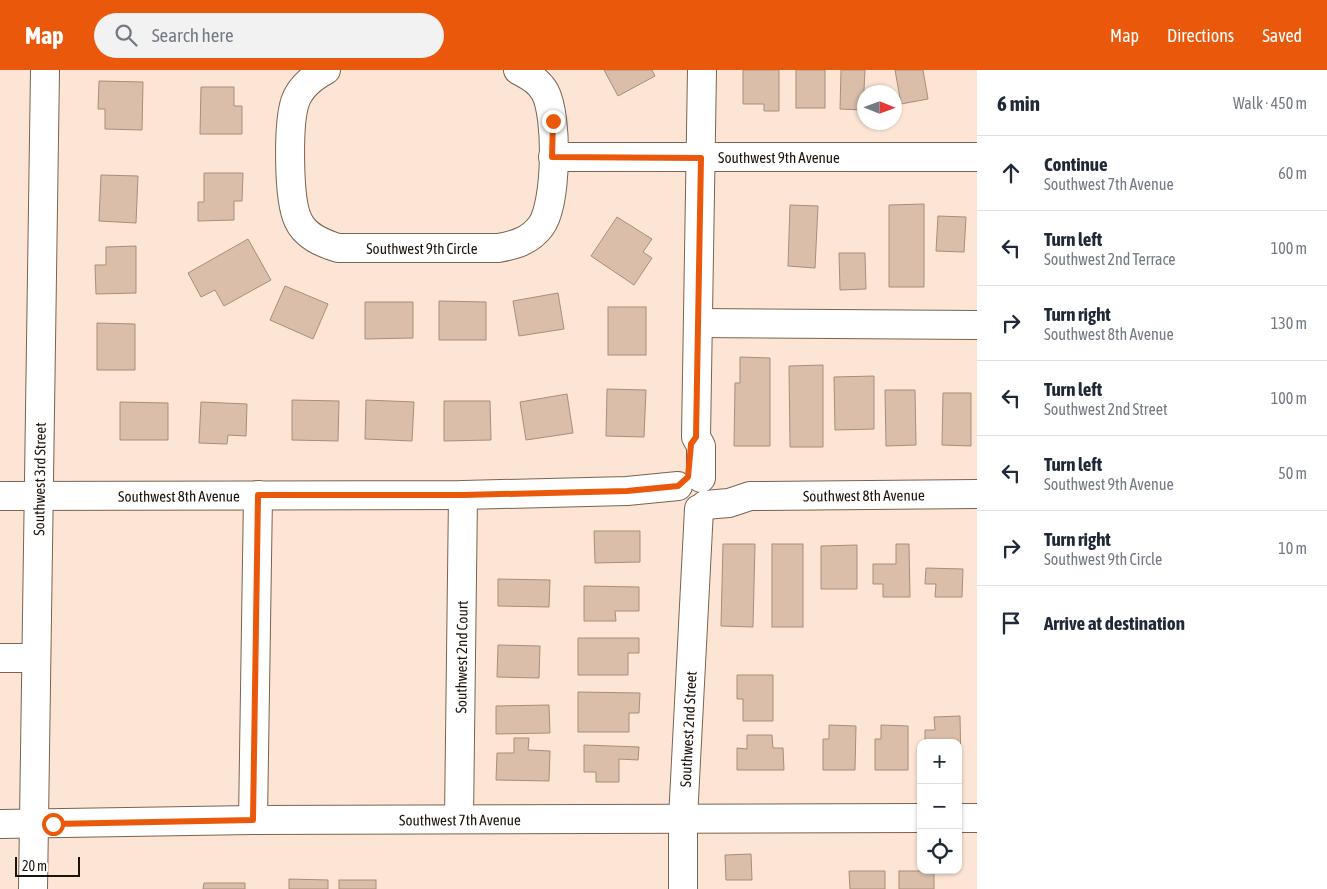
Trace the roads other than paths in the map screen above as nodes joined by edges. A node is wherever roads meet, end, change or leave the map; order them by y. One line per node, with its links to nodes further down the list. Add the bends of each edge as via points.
1 (46, 70): 15 (street, Southwest 3rd Street)
2 (326, 70): 5 (street, Southwest 9th Circle, via 303,87 295,102 292,118 291,193 298,221 308,234 322,243 338,248 514,246 529,238 549,212)
3 (518, 70): 5 (street, Southwest 9th Circle, via 544,90 551,105)
4 (702, 70): 7 (street, Southwest 2nd Street)
5 (552, 157): 7 (street, Southwest 9th Avenue)
6 (977, 157): 7 (street, Southwest 9th Avenue)
7 (701, 158): 8 (street, Southwest 2nd Street)
8 (698, 323): 9 (street); 10 (street, Southwest 2nd Street, via 696,437 691,444)
9 (977, 325)
10 (693, 494): 11 (street, Southwest 8th Avenue, via 729,504 750,496); 13 (street, Southwest 8th Avenue, via 662,504 637,498 627,491); 22 (street, Southwest 2nd Street, via 684,522 684,555 695,570)
11 (977, 494)
12 (258, 495): 13 (street, Southwest 8th Avenue); 15 (street, Southwest 8th Avenue); 23 (street)
13 (463, 495): 21 (street, Southwest 2nd Court)
14 (0, 496): 15 (street, Southwest 8th Avenue)
15 (39, 496): 17 (street, Southwest 3rd Street)
16 (0, 658): 17 (street)
17 (36, 658): 25 (street, Southwest 3rd Street)
18 (917, 818): 22 (street, Southwest 7th Avenue)
19 (962, 818): 20 (street)
20 (977, 818)
21 (459, 819): 22 (street, Southwest 7th Avenue); 23 (street, Southwest 7th Avenue)
22 (683, 819): 27 (street, Southwest 2nd Street)
23 (253, 820): 25 (street, Southwest 7th Avenue)
24 (0, 824): 25 (street, Southwest 7th Avenue)
25 (34, 824): 26 (street, Southwest 3rd Street)
26 (33, 889)
27 (683, 889)

